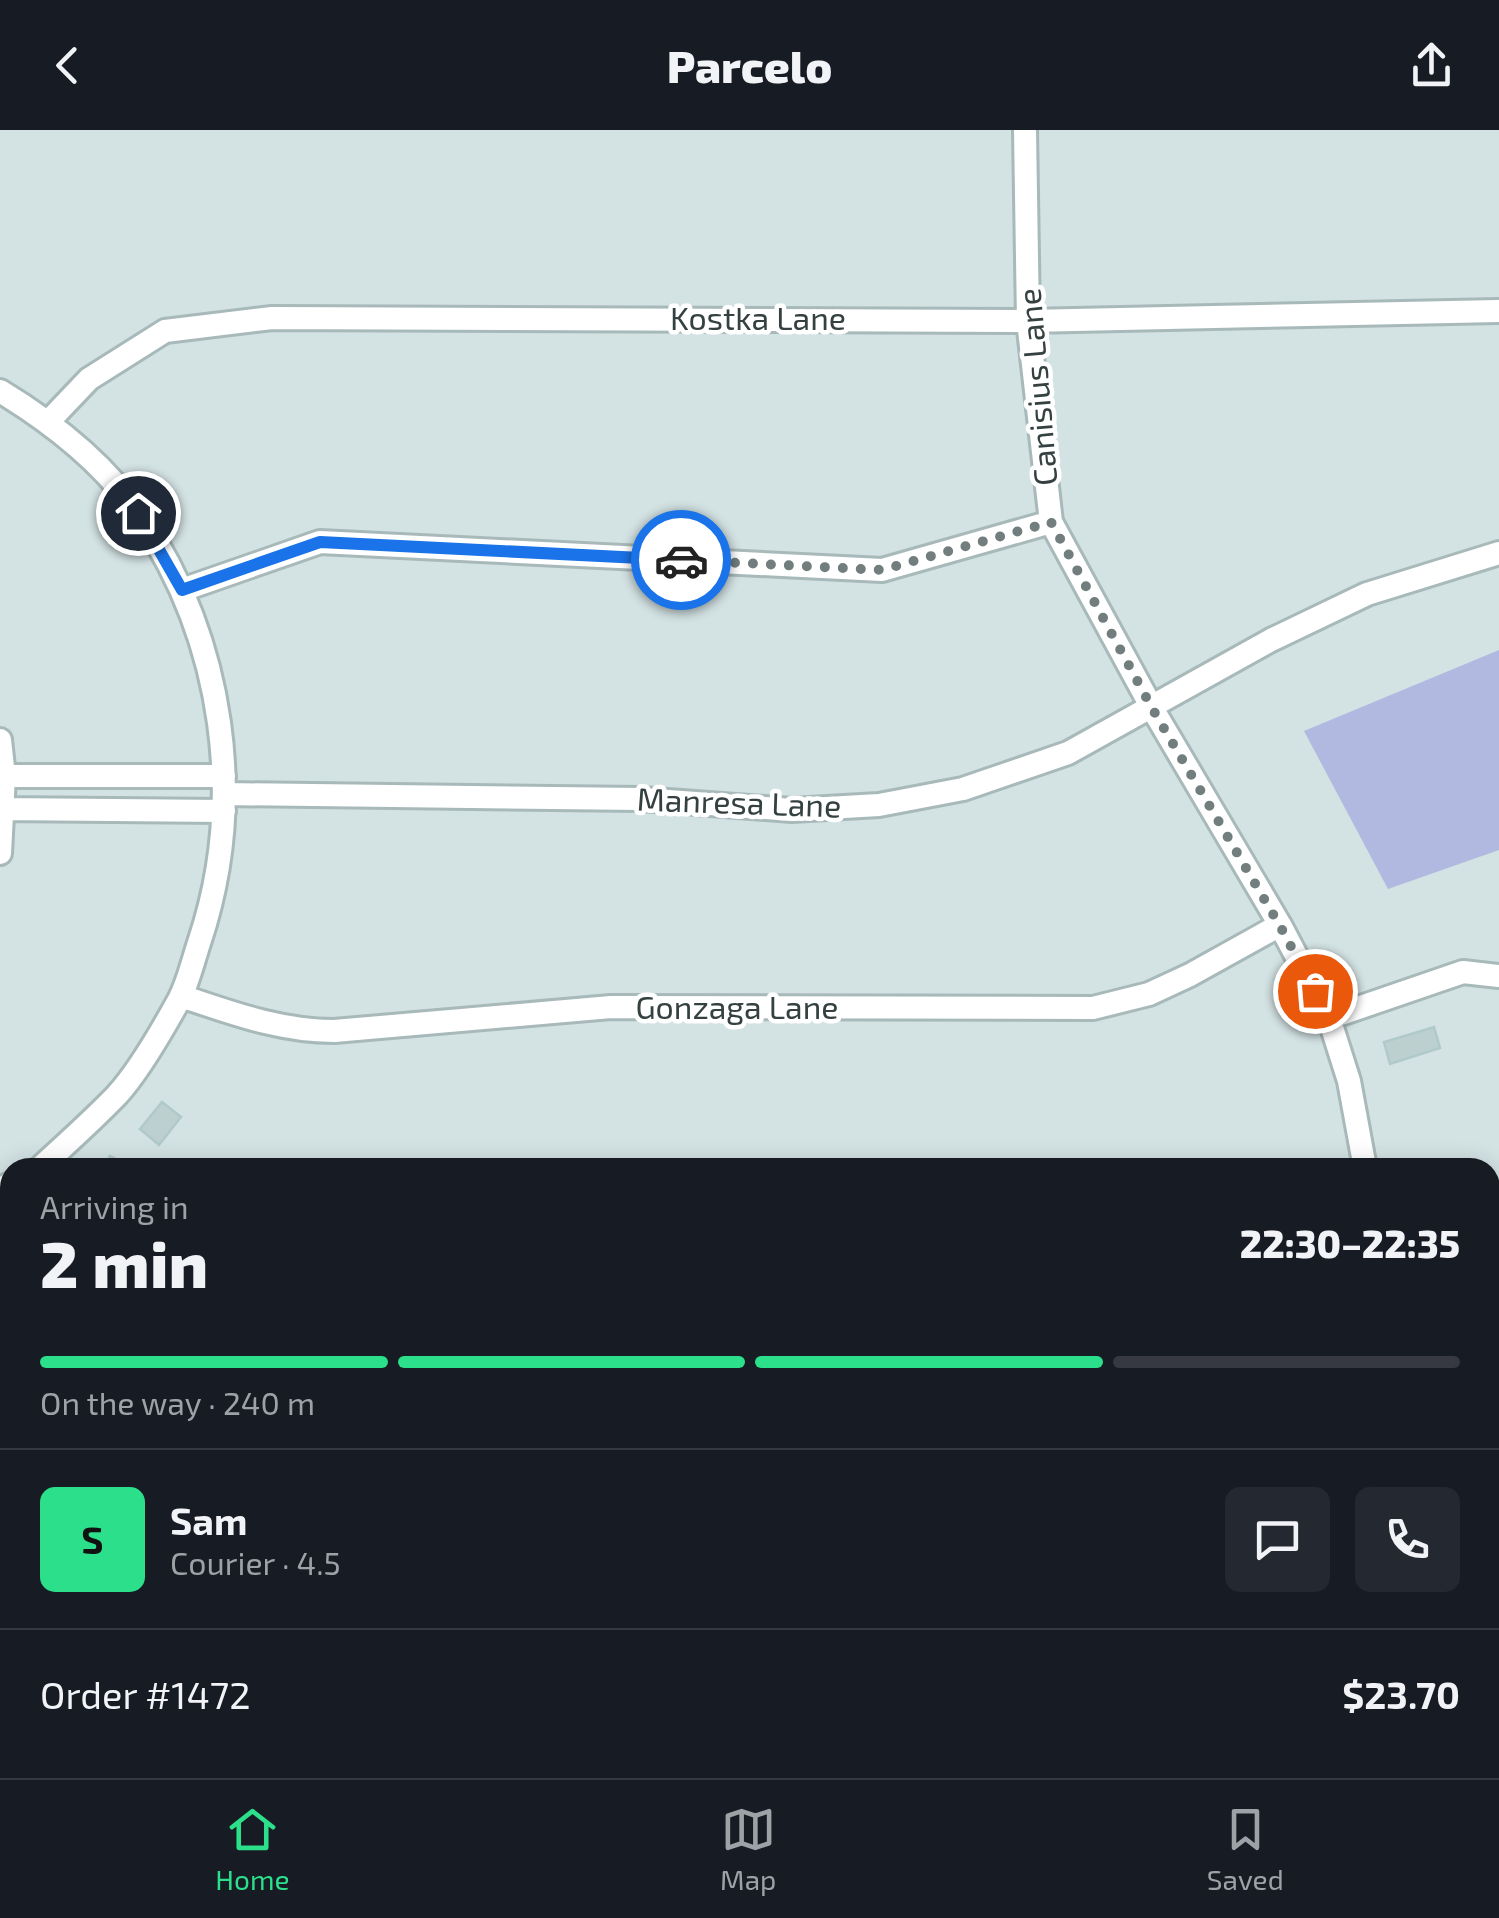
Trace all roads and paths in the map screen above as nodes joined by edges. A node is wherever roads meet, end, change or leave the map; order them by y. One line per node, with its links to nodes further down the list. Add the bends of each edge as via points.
1 (1025, 130): 3 (street, Canisius Lane)
2 (1499, 311): 3 (street, Kostka Lane)
3 (1028, 321): 5 (street, Kostka Lane, via 272,318 164,331 89,379); 6 (street, Canisius Lane)
4 (0, 390): 5 (street)
5 (49, 421): 8 (street, via 138,513)
6 (1051, 522): 8 (street, via 882,570 320,542); 9 (street, Canisius Lane)
7 (1499, 553): 9 (street, Manresa Lane, via 1367,594)
8 (182, 590): 12 (street, via 217,702)
9 (1152, 708): 12 (street, Manresa Lane, via 1016,774 880,805 792,810 604,798); 15 (street, Canisius Lane)
10 (0, 740): 11 (street)
11 (2, 776): 12 (street, Manresa Lane); 13 (street)
12 (224, 794): 13 (street, Manresa Lane); 17 (street, via 213,900)
13 (2, 809): 14 (street)
14 (0, 852)
15 (1280, 926): 17 (street, Gonzaga Lane, via 1149,994 1093,1008 611,1007 299,1031); 18 (street, Canisius Lane)
16 (1499, 976): 18 (street, via 1463,972)
17 (181, 996): 19 (street, via 119,1092)
18 (1329, 1018): 20 (street, Canisius Lane)
19 (49, 1158)
20 (1363, 1158)

